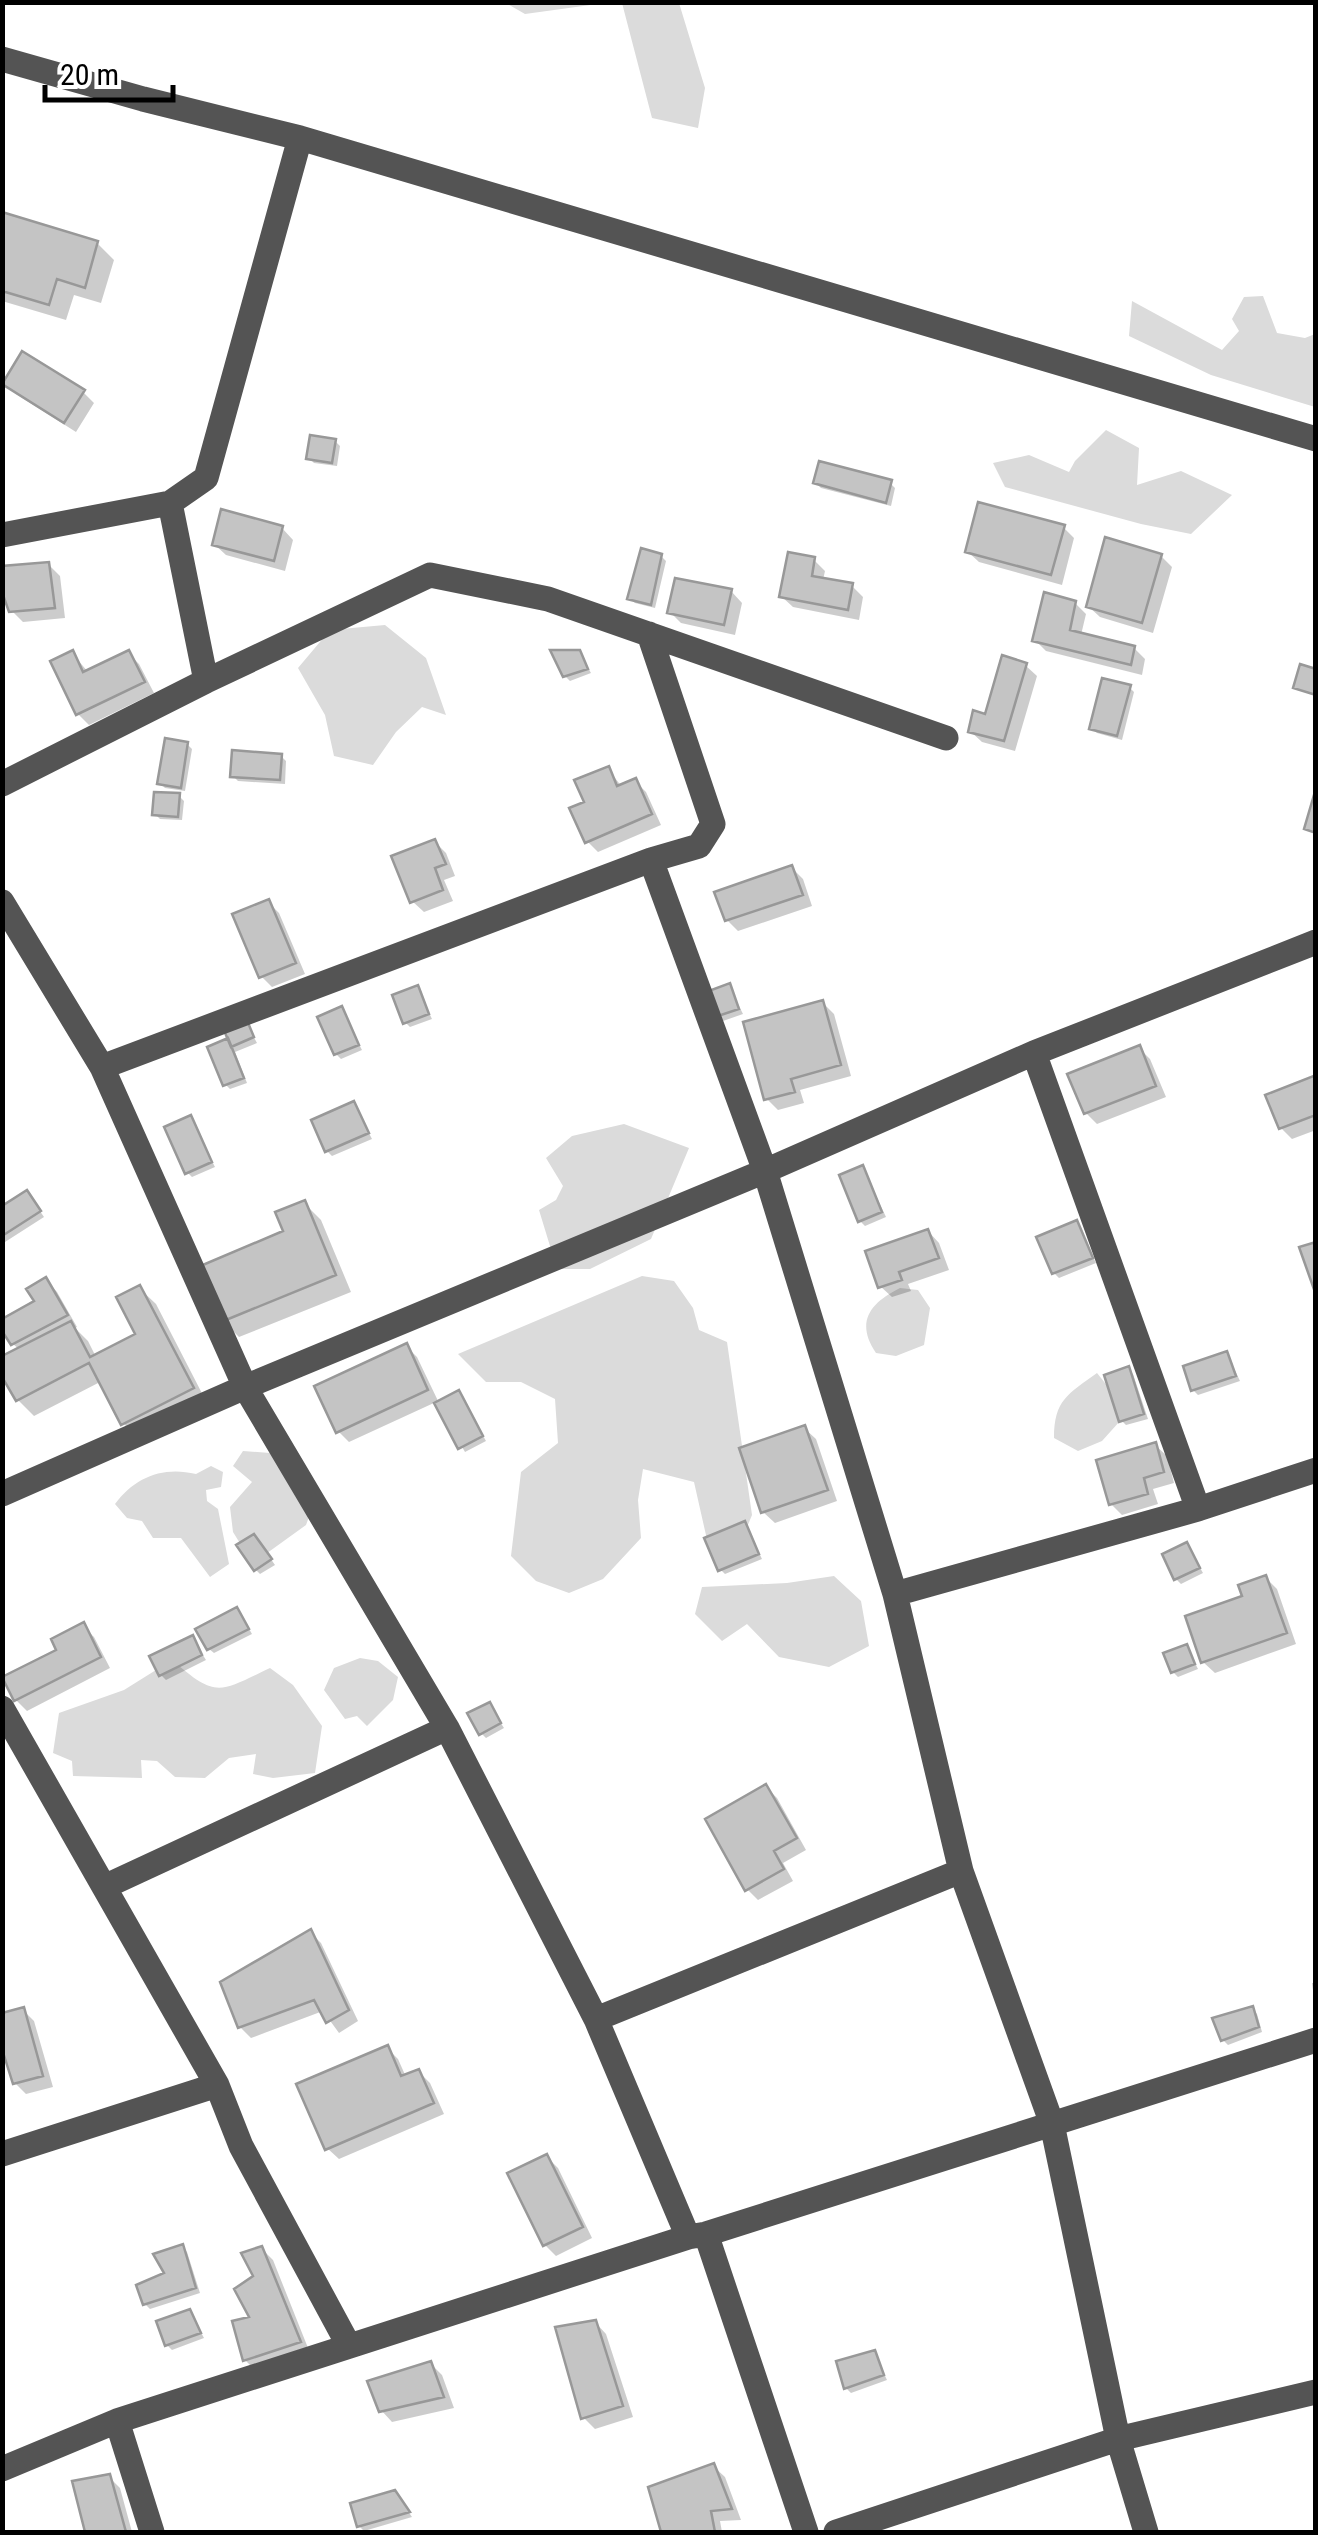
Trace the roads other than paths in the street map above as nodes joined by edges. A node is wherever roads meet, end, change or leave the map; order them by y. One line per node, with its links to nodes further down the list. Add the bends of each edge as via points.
1 (2, 58): 2 (street)
2 (300, 138): 3 (street); 4 (street, via 206,478)
3 (1316, 439)
4 (170, 503): 5 (street); 7 (street)
5 (2, 536)
6 (649, 634): 7 (street, via 548,599 430,575); 8 (street); 10 (street, via 714,824 700,846)
7 (206, 681): 9 (street)
8 (946, 738)
9 (2, 784)
10 (651, 860): 14 (street); 15 (street)
11 (2, 902): 14 (street)
12 (1316, 942): 13 (street)
13 (1034, 1052): 15 (street); 19 (street)
14 (102, 1066): 16 (street)
15 (765, 1171): 16 (street); 20 (street)
16 (245, 1387): 18 (street); 22 (street)
17 (1316, 1470): 19 (street)
18 (2, 1494)
19 (1198, 1508): 20 (street)
20 (896, 1594): 23 (street)
21 (2, 1708): 24 (street)
22 (447, 1728): 24 (street); 25 (street)
23 (961, 1871): 25 (street); 28 (street)
24 (104, 1887): 27 (street)
25 (596, 2019): 30 (street)
26 (1316, 2040): 28 (street)
27 (217, 2085): 29 (street); 31 (street, via 241,2146)
28 (1052, 2124): 30 (street); 34 (street)
29 (2, 2154)
30 (697, 2235): 31 (street); 37 (street)
31 (349, 2346): 33 (street)
32 (1316, 2392): 34 (street)
33 (117, 2422): 35 (street); 36 (street)
34 (1118, 2439): 38 (street); 39 (street)
35 (2, 2468)
36 (152, 2532)
37 (806, 2532)
38 (836, 2532)
39 (1146, 2532)

